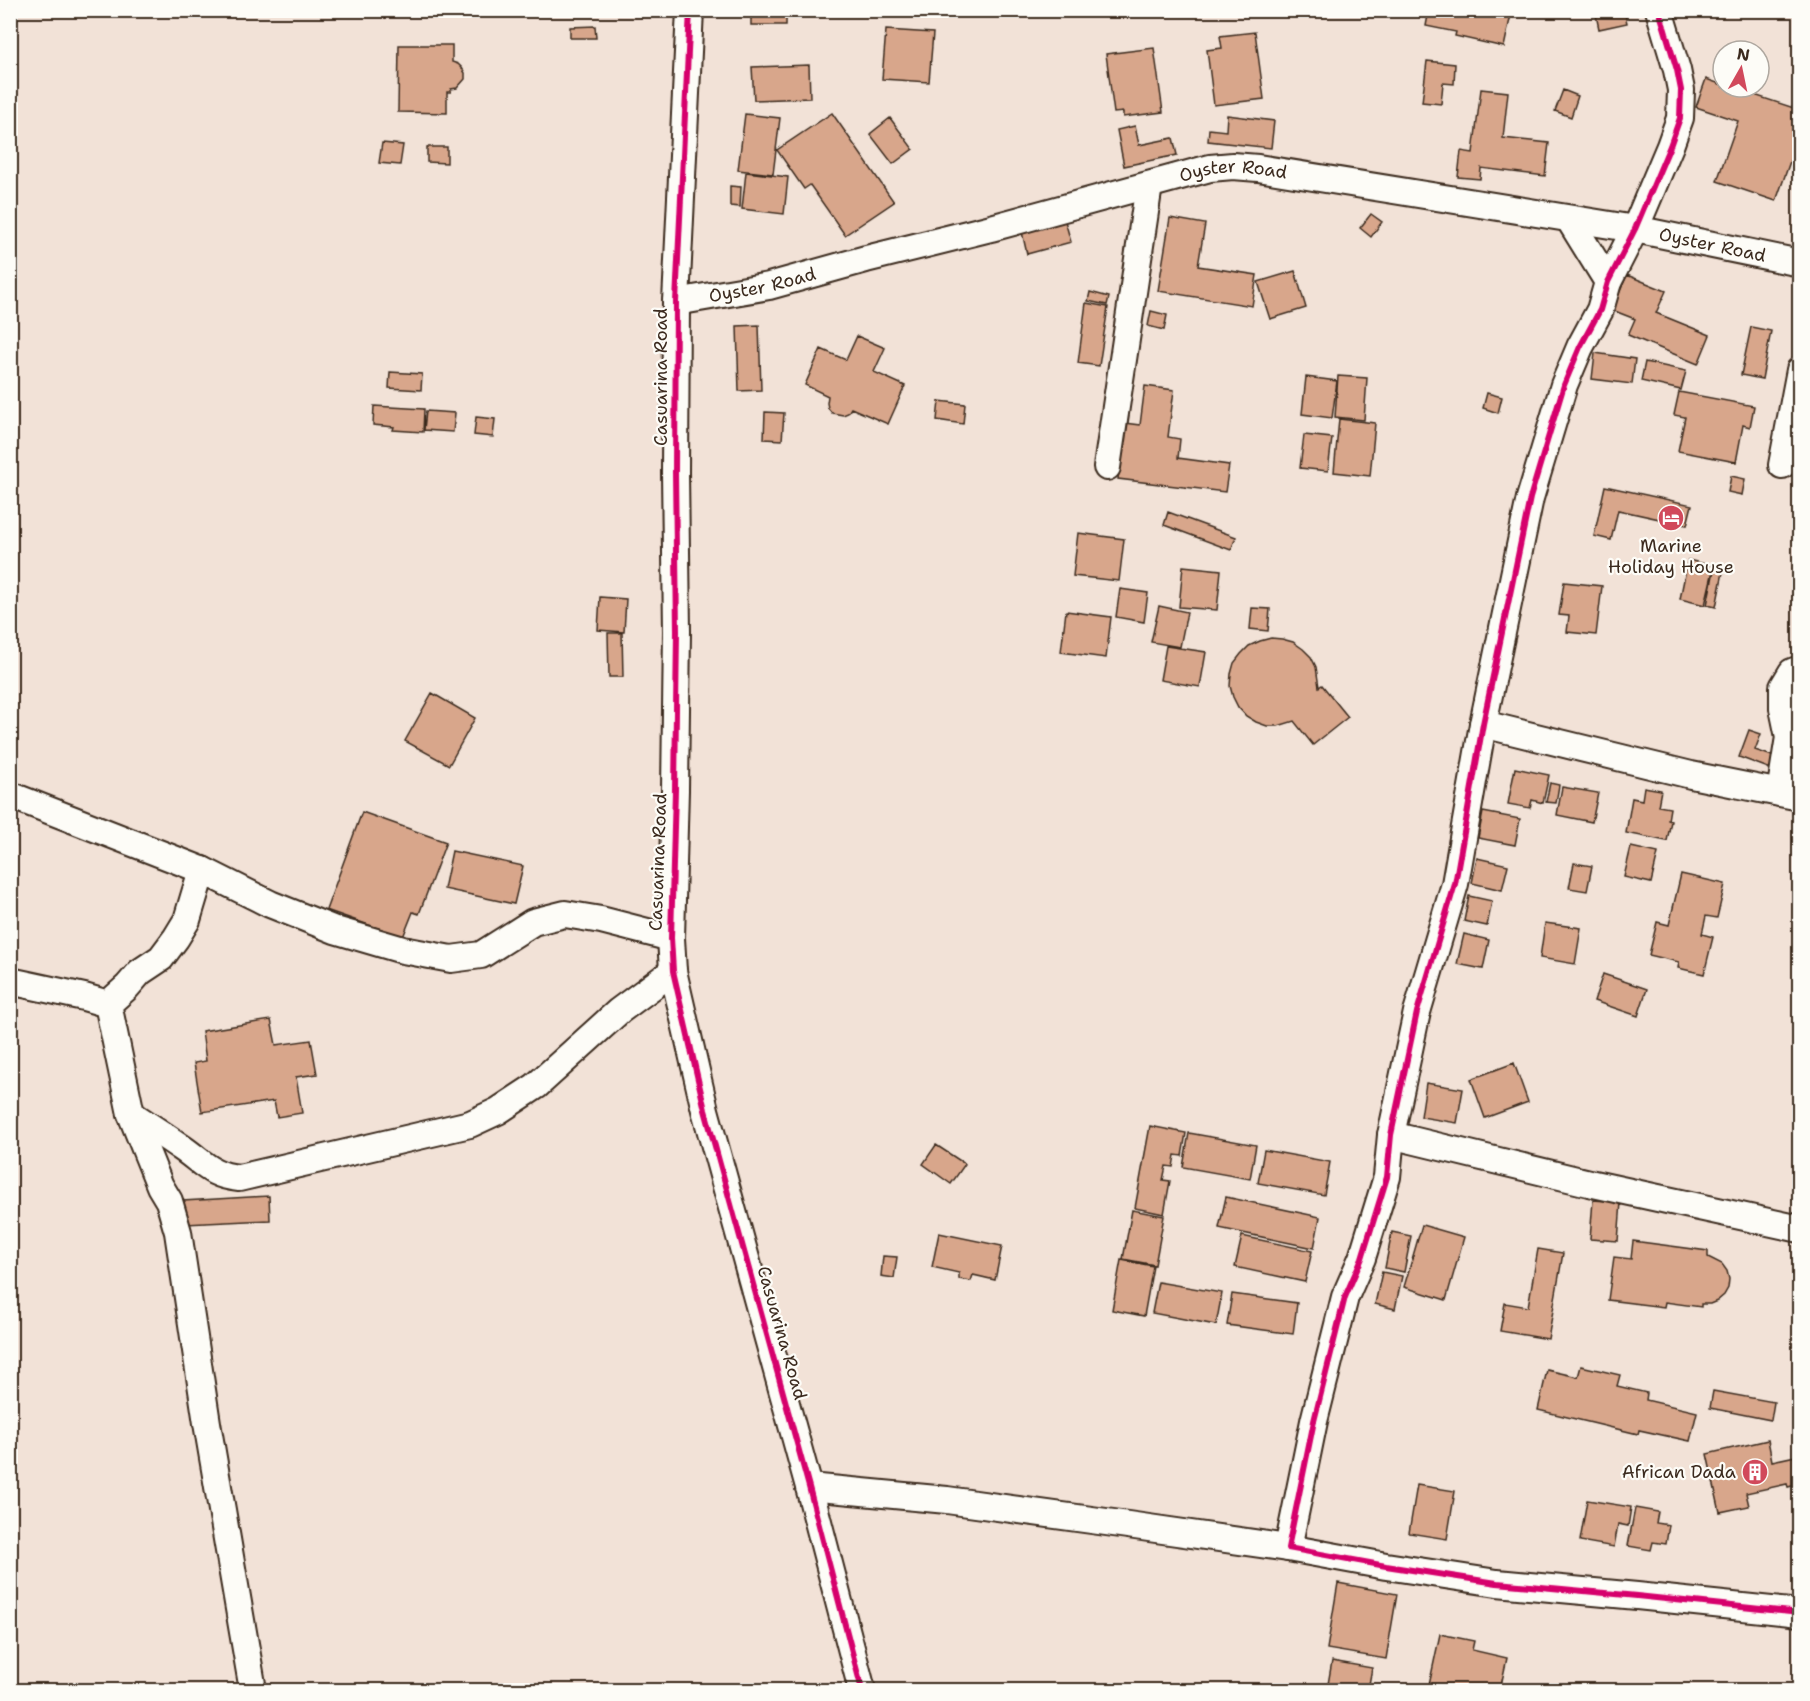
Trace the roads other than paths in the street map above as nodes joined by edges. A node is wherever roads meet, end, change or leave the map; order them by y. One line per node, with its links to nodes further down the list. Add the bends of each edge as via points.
1 (690, 10): 8 (street, Casuarina Road)
2 (1659, 10): 5 (street, via 1681,90 1680,118)
3 (1149, 185): 4 (street, Oyster Road, via 1210,168 1258,168); 8 (street, Oyster Road, via 769,286); 11 (street)
4 (1569, 219): 5 (street, Oyster Road); 7 (street)
5 (1635, 229): 6 (street, Oyster Road); 7 (street)
6 (1800, 263)
7 (1608, 282): 13 (street, via 1600,310 1564,385 1530,498)
8 (676, 302): 17 (street, Casuarina Road)
9 (1800, 370): 10 (street)
10 (1782, 465)
11 (1107, 467)
12 (1800, 669): 15 (street, via 1792,672 1783,687)
13 (1483, 724): 15 (street); 22 (street, via 1455,884 1417,1011)
14 (10, 795): 16 (street)
15 (1790, 795)
16 (202, 870): 17 (street, via 334,930 403,950 451,958 481,955 533,922 565,914); 20 (street, via 188,920 176,938 160,958)
17 (671, 938): 18 (street, Casuarina Road)
18 (673, 970): 21 (street, via 536,1086 470,1124 239,1178 211,1171); 24 (street, Casuarina Road, via 705,1110)
19 (10, 981): 20 (street)
20 (108, 1004): 21 (street)
21 (131, 1114): 27 (street, via 169,1201 178,1232)
22 (1391, 1135): 23 (street); 25 (street, via 1387,1177 1345,1298)
23 (1800, 1229)
24 (809, 1487): 25 (street, via 947,1500); 28 (street, Casuarina Road)
25 (1288, 1548): 26 (street, via 1497,1583)
26 (1800, 1613)
27 (253, 1690)
28 (862, 1690)

